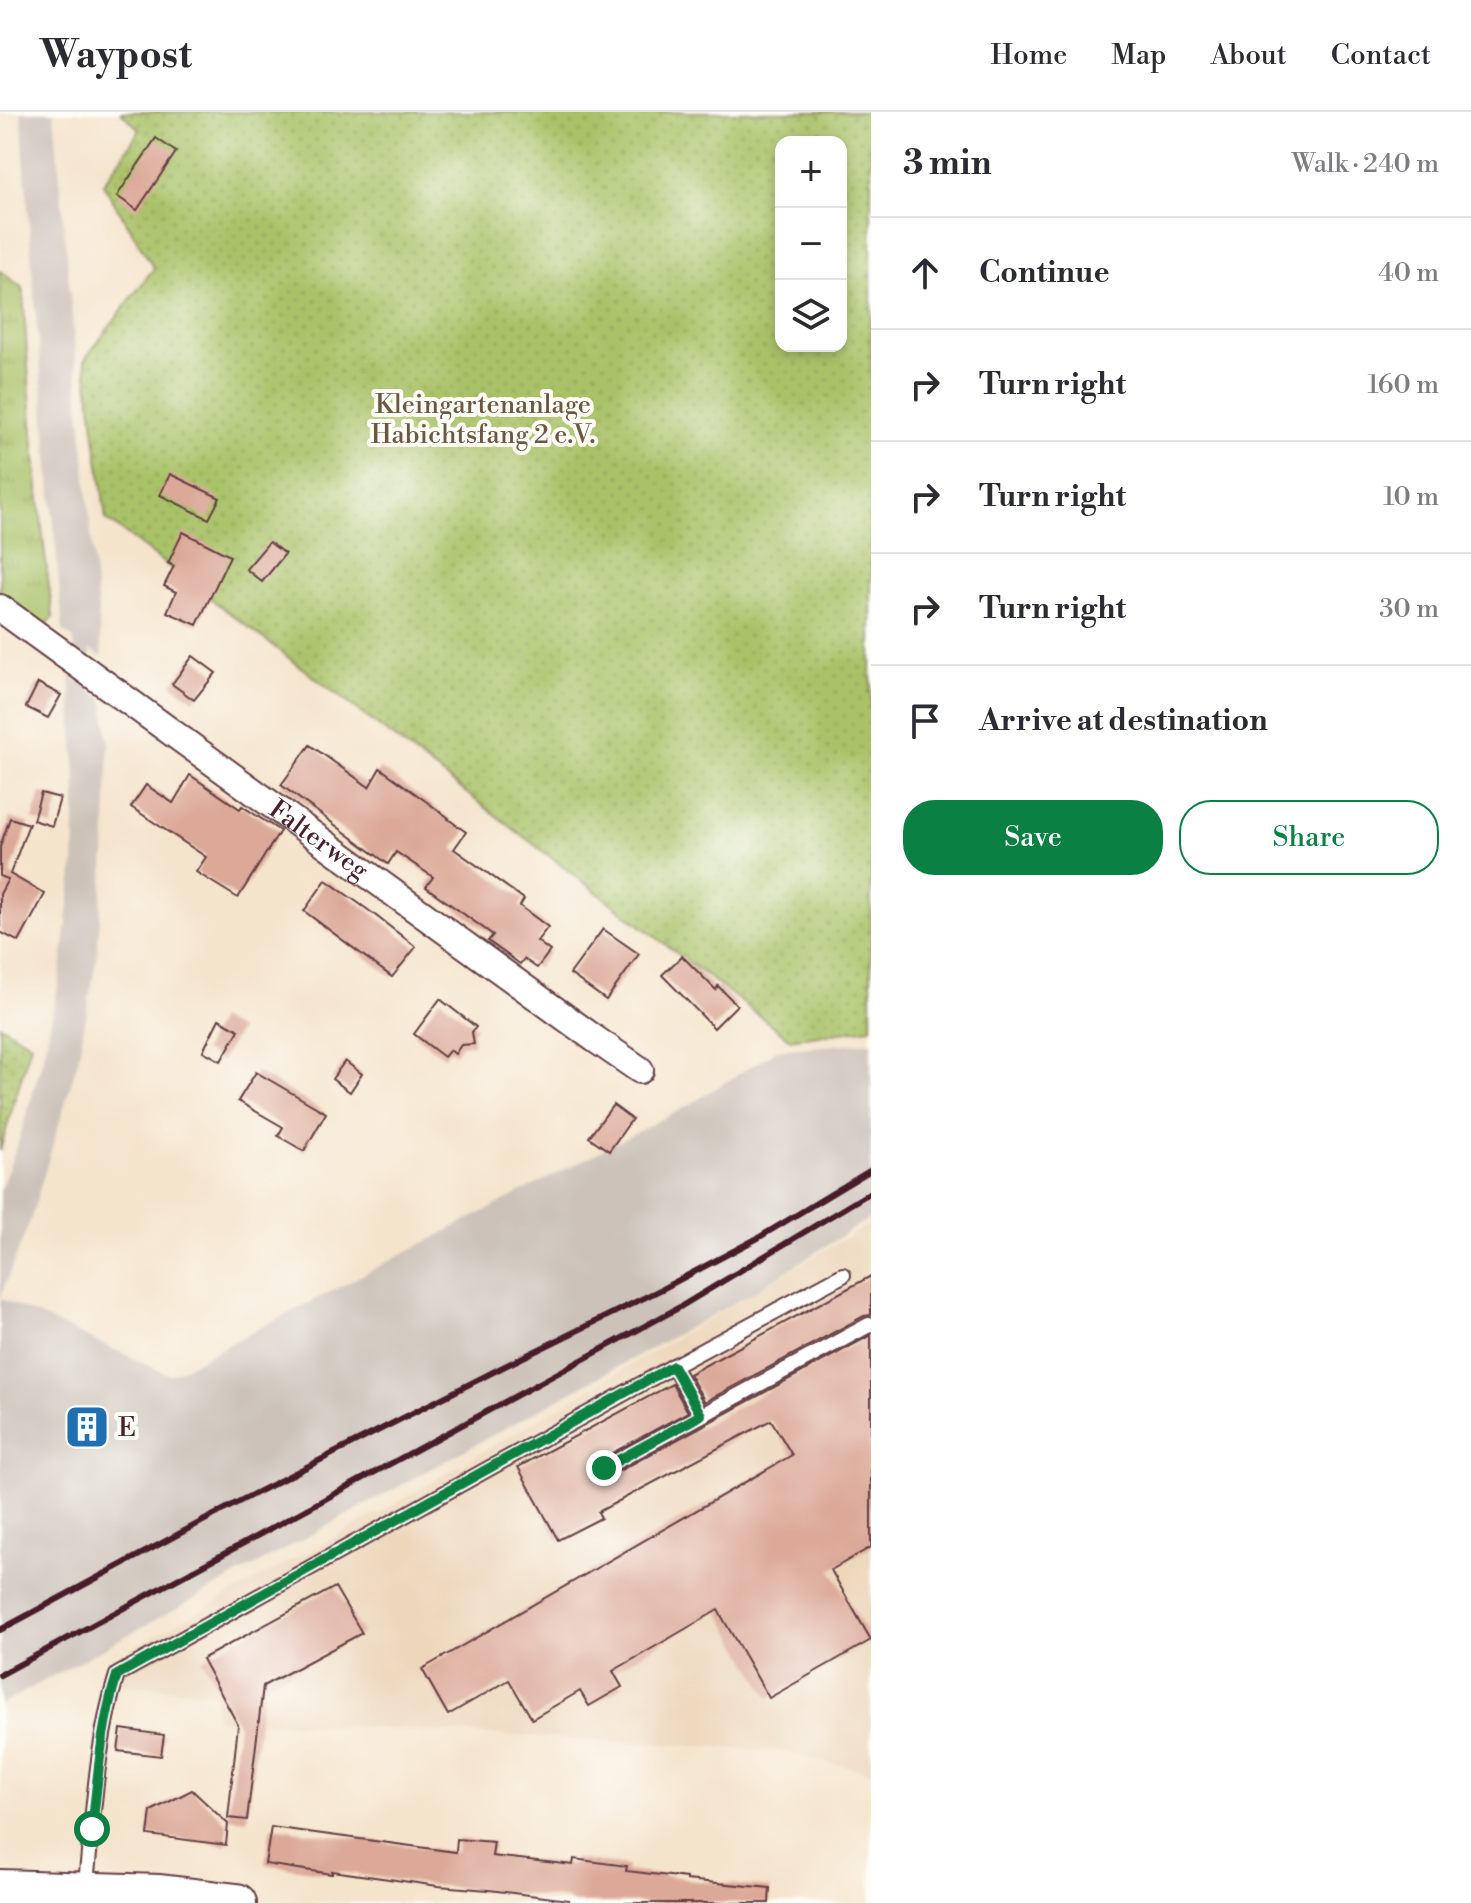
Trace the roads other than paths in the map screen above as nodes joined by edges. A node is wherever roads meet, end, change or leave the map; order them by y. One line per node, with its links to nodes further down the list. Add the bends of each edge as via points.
1 (0, 608): 2 (street, Falterweg)
2 (640, 1070)
3 (843, 1275): 5 (lane)
4 (869, 1325): 6 (lane)
5 (673, 1366): 6 (lane); 9 (lane, via 117,1675 101,1753)
6 (701, 1415): 7 (lane)
7 (604, 1468)
8 (0, 1889): 9 (main road)
9 (85, 1892): 10 (main road)
10 (159, 1899): 11 (main road)
11 (237, 1903)

